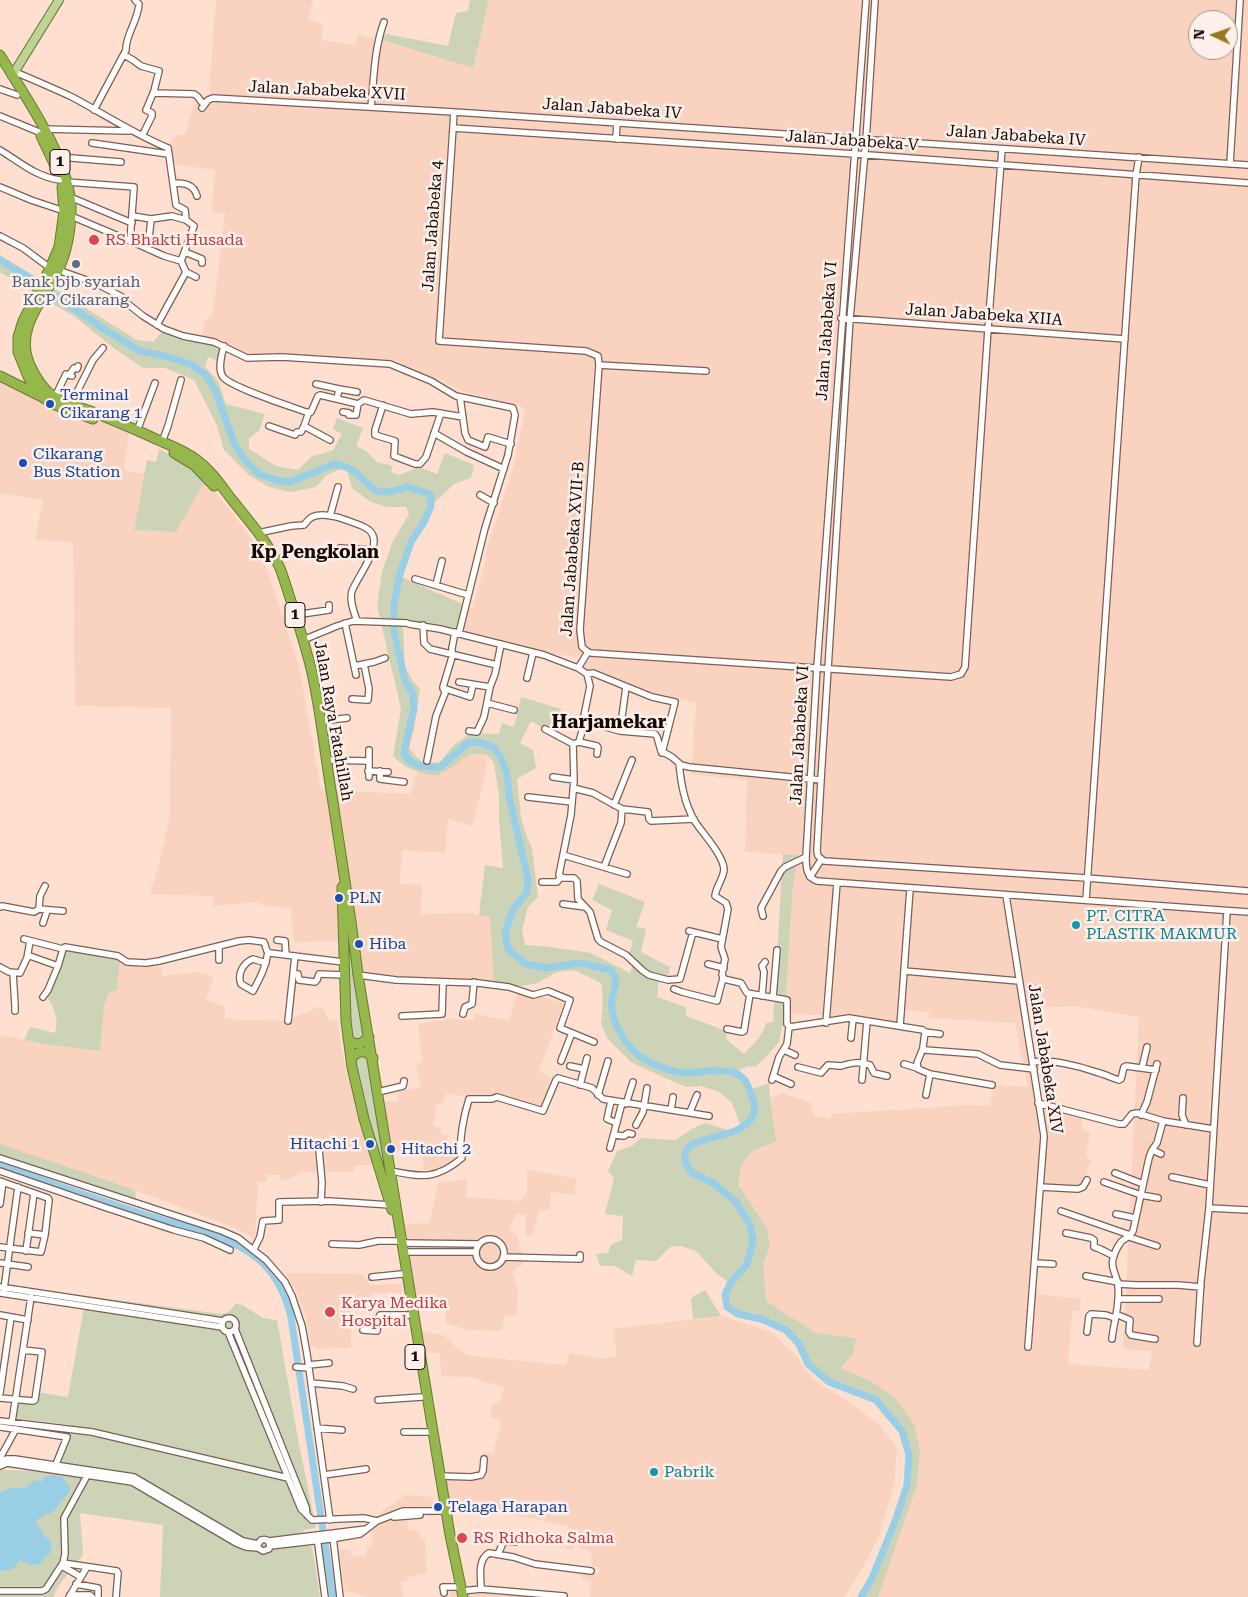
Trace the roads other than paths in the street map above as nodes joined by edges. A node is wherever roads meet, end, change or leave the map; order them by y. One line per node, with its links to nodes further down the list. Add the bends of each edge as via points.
1 (59, 0): 10 (main road)
2 (135, 0): 8 (street, via 139,4 138,11)
3 (866, 0): 24 (street, Jalan Jababeka VI)
4 (875, 0): 25 (street, Jalan Jababeka VI)
5 (1240, 0): 35 (street)
6 (384, 22): 14 (street, via 376,50)
7 (0, 55): 10 (highway, 1)
8 (124, 55): 12 (street, via 141,66 159,71); 15 (street)
9 (0, 66): 13 (highway, 1)
10 (14, 74): 15 (street, via 43,83); 20 (highway, 1)
11 (0, 89): 13 (street)
12 (153, 93): 14 (street, Jalan Jababeka XVII, via 192,93 203,106 213,98); 22 (street, via 146,110 152,116)
13 (17, 95): 20 (highway, 1)
14 (371, 107): 16 (street, Jalan Jababeka XVII)
15 (94, 110): 21 (street)
16 (454, 112): 18 (street, Jalan Jababeka IV); 19 (street, Jalan Jababeka 4)
17 (0, 116): 20 (street)
18 (617, 123): 23 (street); 24 (street, Jalan Jababeka IV)
19 (453, 128): 23 (street, Jalan Jababeka V); 66 (street, Jalan Jababeka 4, via 439,341 586,351 598,356)
20 (42, 130): 21 (street); 32 (highway, 1); 39 (highway, 1)
21 (131, 131): 22 (street)
22 (142, 136): 29 (street, via 168,148)
23 (616, 139): 30 (street, Jalan Jababeka V)
24 (856, 140): 25 (street, Jalan Jababeka IV); 30 (street, Jalan Jababeka VI)
25 (866, 141): 28 (street, Jalan Jababeka IV); 31 (street, Jalan Jababeka VI)
26 (92, 143): 29 (street)
27 (0, 150): 39 (street, via 36,173)
28 (1002, 150): 33 (street, Jalan Jababeka IV); 36 (street)
29 (168, 154): 40 (street)
30 (855, 154): 31 (street, Jalan Jababeka V); 59 (street, Jalan Jababeka VI)
31 (864, 155): 36 (street, Jalan Jababeka V); 60 (street, Jalan Jababeka VI)
32 (59, 157): 34 (street); 39 (highway, 1)
33 (1139, 158): 35 (street, Jalan Jababeka IV); 38 (street)
34 (120, 162)
35 (1230, 164): 37 (street, Jalan Jababeka IV)
36 (1001, 165): 38 (street, Jalan Jababeka V); 62 (street)
37 (1248, 165)
38 (1136, 176): 41 (street, Jalan Jababeka V); 63 (street)
39 (63, 181): 44 (highway, 1); 45 (highway, 1); 47 (street, via 134,186)
40 (174, 183): 43 (street, via 190,185); 48 (street, via 176,205 186,210)
41 (1248, 183)
42 (0, 187): 45 (street)
43 (197, 196)
44 (70, 197): 45 (highway, 1); 47 (street)
45 (67, 214): 50 (street); 55 (highway, 1, via 66,249)
46 (151, 219): 47 (street); 48 (street, via 172,216); 51 (street)
47 (132, 220): 50 (street)
48 (186, 220): 52 (street, via 194,226)
49 (0, 236): 55 (street)
50 (130, 241): 51 (street)
51 (148, 249): 53 (street)
52 (185, 252): 53 (street); 54 (street, via 202,259)
53 (180, 262): 56 (street)
54 (202, 263)
55 (54, 269): 58 (highway, 1); 61 (street, via 110,290)
56 (186, 272): 57 (street); 61 (street)
57 (196, 277)
58 (29, 315): 68 (highway, 1, via 18,337 18,352); 77 (highway, 1, via 26,352)
59 (842, 318): 60 (street, Jalan Jababeka XIIA); 121 (street, Jalan Jababeka VI)
60 (850, 318): 62 (street, Jalan Jababeka XIIA); 123 (street, Jalan Jababeka VI)
61 (156, 324): 64 (street, via 178,335)
62 (988, 329): 63 (street, Jalan Jababeka XIIA); 123 (street, Jalan Jababeka XVII-B, via 965,667 961,674 951,677)
63 (1125, 339): 171 (street)
64 (224, 346): 78 (street, via 247,358 390,364); 83 (street, via 220,368 225,378 242,388)
65 (103, 348): 80 (street, via 93,360)
66 (599, 365): 69 (street); 114 (street, Jalan Jababeka XVII-B, via 580,630 582,647)
67 (78, 366): 77 (street, via 71,376 66,374)
68 (25, 371): 72 (highway); 77 (highway, 1)
69 (706, 371)
70 (0, 376): 72 (highway, 1)
71 (181, 380): 92 (street)
72 (15, 383): 77 (highway, 1)
73 (155, 383): 89 (street)
74 (316, 384): 75 (street)
75 (339, 389): 76 (street); 79 (street)
76 (357, 392)
77 (49, 396): 80 (highway, Jalan Raya Fatahillah / 1); 159 (highway, Jalan Raya Fatahillah / 1, via 53,404 144,439 184,459 202,472 241,518 274,570 298,642)
78 (460, 397): 86 (street); 93 (street, via 513,408)
79 (337, 399): 81 (street); 83 (street, via 319,396)
80 (71, 404): 89 (highway, Jalan Raya Fatahillah / 1)
81 (358, 404): 82 (street, via 364,400); 84 (street, via 356,415)
82 (383, 405): 85 (street, via 411,414); 90 (street, via 374,434 395,441 394,457 420,464 426,457)
83 (309, 412): 88 (street)
84 (343, 412)
85 (441, 413): 86 (street); 90 (street)
86 (462, 417): 93 (street, via 465,433 471,442 485,447 488,437)
87 (269, 426): 88 (street, via 295,435)
88 (304, 426): 91 (street)
89 (137, 430): 92 (highway, Jalan Raya Fatahillah / 1)
90 (434, 433): 94 (street)
91 (330, 440)
92 (162, 442): 99 (highway, Jalan Raya Fatahillah / 1, via 188,454 212,473)
93 (511, 444): 94 (street)
94 (504, 469): 97 (street)
95 (338, 487): 98 (street)
96 (480, 495): 97 (street)
97 (494, 503): 105 (street)
98 (330, 516): 99 (street, via 312,517 304,525); 101 (street, via 370,531 374,539)
99 (258, 533): 107 (highway, Jalan Raya Fatahillah / 1, via 280,568)
100 (340, 548): 101 (street)
101 (372, 550): 108 (street, via 352,591)
102 (442, 561): 104 (street)
103 (415, 578): 104 (street)
104 (436, 585): 105 (street)
105 (468, 595): 111 (street)
106 (329, 605): 107 (street, via 328,610)
107 (295, 614): 112 (highway, Jalan Raya Fatahillah / 1)
108 (357, 621): 109 (street); 110 (street)
109 (345, 623): 112 (street); 120 (street)
110 (423, 625): 111 (street); 116 (street, via 426,647)
111 (457, 633): 113 (street); 116 (street)
112 (303, 640): 136 (highway, Jalan Raya Fatahillah / 1)
113 (501, 644): 115 (street); 119 (street)
114 (588, 652): 121 (street, Jalan Jababeka XVII-B); 122 (street)
115 (533, 653): 122 (street); 126 (street)
116 (452, 654): 119 (street); 131 (street)
117 (385, 658): 118 (street)
118 (364, 664): 120 (street); 132 (street, via 368,700)
119 (497, 665): 130 (street)
120 (354, 666): 125 (street)
121 (817, 667): 123 (street, Jalan Jababeka XVII-B); 154 (street, Jalan Jababeka VI)
122 (578, 668): 124 (street)
123 (828, 668): 155 (street, Jalan Jababeka VI)
124 (587, 674): 129 (street, via 593,673); 137 (street, via 590,690)
125 (356, 675)
126 (527, 678)
127 (459, 682): 128 (street)
128 (472, 684): 130 (street); 131 (street, via 470,697)
129 (626, 686): 139 (street); 143 (street, via 656,699 675,702)
130 (490, 687): 133 (street)
131 (443, 688): 148 (street, via 445,693 434,723)
132 (352, 699)
133 (488, 703): 134 (street); 140 (street, via 478,732)
134 (514, 710)
135 (347, 718): 136 (street)
136 (320, 720): 145 (highway, Jalan Raya Fatahillah / 1)
137 (585, 720): 139 (street); 141 (street)
138 (545, 729): 141 (street)
139 (620, 731): 143 (street, via 655,734)
140 (470, 732)
141 (576, 743): 144 (street, via 597,746); 153 (street)
142 (369, 750): 147 (street)
143 (662, 753): 149 (street)
144 (597, 754)
145 (327, 760): 147 (street); 159 (highway, Jalan Raya Fatahillah / 1)
146 (632, 760): 161 (street)
147 (368, 761): 150 (street, via 369,774)
148 (427, 761)
149 (679, 763): 154 (street, via 694,768); 163 (street, via 683,790)
150 (380, 772): 151 (street); 156 (street, via 380,779)
151 (388, 772)
152 (553, 777): 153 (street)
153 (574, 780): 157 (street)
154 (811, 780): 155 (street); 165 (street, Jalan Jababeka VI)
155 (821, 780): 166 (street, Jalan Jababeka VI, via 817,851)
156 (404, 782)
157 (573, 788): 160 (street); 161 (street, via 593,793)
158 (528, 797): 160 (street)
159 (330, 800): 199 (highway, Jalan Raya Fatahillah / 1, via 341,882); 210 (highway, Jalan Raya Fatahillah / 1)
160 (572, 802): 164 (street)
161 (614, 805): 162 (street)
162 (622, 809): 163 (street, via 648,812 651,821); 167 (street, via 621,823)
163 (694, 818): 189 (street, via 712,843 724,868 715,893 716,898 728,907)
164 (563, 855): 167 (street); 169 (street, via 559,871)
165 (806, 857): 170 (street, Jalan Jababeka VI); 187 (street, via 781,871 761,908)
166 (821, 860): 170 (street); 171 (street)
167 (604, 867): 168 (street)
168 (627, 874)
169 (561, 877): 172 (street, via 557,882); 181 (street, via 577,881 578,899)
170 (810, 877): 173 (street, via 814,881)
171 (1087, 879): 176 (street); 178 (street)
172 (542, 882)
173 (837, 883): 175 (street); 226 (street)
174 (45, 886): 182 (street)
175 (910, 889): 177 (street); 206 (street)
176 (1248, 891)
177 (1006, 895): 178 (street); 212 (street, Jalan Jababeka XIV)
178 (1087, 898): 185 (street)
179 (563, 904): 181 (street)
180 (0, 907): 182 (street, via 34,912)
181 (585, 907): 189 (street, via 592,916 601,942 626,955 643,971 657,978 680,979 691,931)
182 (39, 909): 183 (street)
183 (47, 910): 184 (street); 188 (street)
184 (63, 911)
185 (1227, 911): 186 (street); 282 (street)
186 (1248, 912)
187 (763, 916)
188 (43, 923)
189 (722, 939): 205 (street)
190 (278, 940): 195 (street, via 285,941)
191 (219, 946): 192 (street, via 146,963 126,962 118,956 66,947); 194 (street, via 244,940 262,941); 198 (street)
192 (62, 949): 197 (street, via 27,940); 203 (street)
193 (777, 950): 219 (street)
194 (268, 952): 195 (street); 201 (street)
195 (286, 955): 196 (street)
196 (295, 956): 199 (street); 208 (street)
197 (27, 958): 203 (street, via 32,956); 207 (street, via 20,973)
198 (220, 960)
199 (343, 962): 209 (highway, Jalan Raya Fatahillah / 1)
200 (764, 962): 218 (street)
201 (266, 963): 201 (street, via 253,959 245,963 239,975 241,984 253,991)
202 (708, 964): 205 (street)
203 (58, 966): 217 (street)
204 (0, 967): 207 (street)
205 (724, 968): 211 (street)
206 (904, 971): 212 (street); 227 (street)
207 (13, 973): 220 (street)
208 (293, 974): 209 (street, via 298,974 299,980 313,982 319,974); 224 (street)
209 (344, 975): 235 (highway, Jalan Raya Fatahillah / 1)
210 (358, 975): 214 (street); 233 (highway, Jalan Raya Fatahillah / 1)
211 (723, 978): 215 (street, via 717,1000); 216 (street, via 741,984)
212 (1019, 981): 246 (street, Jalan Jababeka XIV)
213 (474, 982): 214 (street); 221 (street, via 472,1004 464,1008); 231 (street, via 534,996 548,992 570,1000 560,1027)
214 (443, 983): 222 (street, via 442,1014)
215 (674, 989)
216 (750, 994): 218 (street); 229 (street, via 744,1031)
217 (43, 996)
218 (762, 996): 219 (street)
219 (774, 998): 228 (street, via 788,1000)
220 (14, 1011)
221 (463, 1014)
222 (402, 1016)
223 (853, 1019): 225 (street); 226 (street); 234 (street)
224 (288, 1021)
225 (867, 1021): 227 (street); 247 (street)
226 (826, 1023): 228 (street)
227 (900, 1026): 230 (street)
228 (789, 1027): 239 (street)
229 (727, 1029)
230 (925, 1032): 232 (street); 238 (street)
231 (572, 1033): 236 (street); 244 (street)
232 (940, 1034)
233 (369, 1038): 235 (highway, via 360,1044); 241 (highway, Jalan Raya Fatahillah / 1)
234 (851, 1038)
235 (348, 1039): 243 (highway, Jalan Raya Fatahillah / 1)
236 (594, 1042)
237 (1147, 1047): 252 (street)
238 (923, 1048): 251 (street); 254 (street, via 978,1054 1000,1065)
239 (784, 1050): 240 (street); 260 (street, via 772,1078)
240 (795, 1055)
241 (373, 1058): 243 (highway, via 359,1052); 264 (highway, 1)
242 (587, 1058): 253 (street)
243 (351, 1060): 306 (highway, 1, via 357,1092)
244 (561, 1061)
245 (608, 1061): 265 (street)
246 (1033, 1062): 252 (street, via 1044,1060 1120,1080 1126,1066); 254 (street, Jalan Jababeka XIV)
247 (863, 1063): 250 (street, via 828,1065 819,1073); 256 (street, via 870,1065 874,1073); 257 (street)
248 (904, 1064): 251 (street)
249 (570, 1066): 253 (street)
250 (798, 1067)
251 (917, 1068): 255 (street)
252 (1142, 1068): 276 (street, via 1156,1067)
253 (584, 1069): 261 (street)
254 (1034, 1069): 272 (street, Jalan Jababeka XIV)
255 (930, 1074): 262 (street); 267 (street)
256 (887, 1076)
257 (862, 1080)
258 (404, 1082): 264 (street, via 403,1086)
259 (633, 1082): 271 (street)
260 (791, 1084)
261 (580, 1085): 265 (street, via 593,1089); 290 (street, via 557,1078 543,1111 497,1097 492,1100 471,1099 460,1140 462,1158 436,1174 415,1175)
262 (992, 1085)
263 (647, 1088): 273 (street)
264 (378, 1092): 290 (highway, 1)
265 (598, 1095): 270 (street)
266 (697, 1095): 275 (street)
267 (926, 1095)
268 (673, 1097): 274 (street)
269 (1183, 1098): 281 (street, via 1182,1114)
270 (611, 1101): 271 (street); 279 (street, via 607,1119)
271 (624, 1103): 273 (street); 279 (street)
272 (1038, 1103): 276 (street, via 1119,1124 1124,1124 1132,1114); 300 (street, Jalan Jababeka XIV, via 1044,1140)
273 (644, 1106): 274 (street); 280 (street)
274 (671, 1110): 275 (street)
275 (690, 1112): 277 (street)
276 (1141, 1114): 278 (street)
277 (709, 1116)
278 (1163, 1121): 281 (street); 287 (street, via 1157,1144)
279 (617, 1123): 284 (street)
280 (636, 1124)
281 (1186, 1125): 282 (street)
282 (1213, 1129): 298 (street)
283 (632, 1134): 284 (street)
284 (614, 1135): 285 (street)
285 (610, 1148)
286 (318, 1150): 304 (street)
287 (1152, 1150): 288 (street); 297 (street)
288 (1160, 1154)
289 (0, 1158): 324 (street, via 222,1232 238,1238)
290 (391, 1170): 319 (highway, 1)
291 (0, 1171): 323 (street, via 204,1238)
292 (1115, 1173): 297 (street)
293 (1172, 1177): 298 (street)
294 (1088, 1180): 300 (street, via 1078,1189)
295 (2, 1182): 299 (street); 305 (street)
296 (1104, 1182): 302 (street)
297 (1143, 1184): 302 (street)
298 (1210, 1185): 307 (street)
299 (18, 1187): 301 (street); 322 (street)
300 (1040, 1187): 331 (street, Jalan Jababeka XIV)
301 (34, 1193): 312 (street); 314 (street, via 49,1198)
302 (1140, 1195): 303 (street); 311 (street)
303 (1158, 1198)
304 (321, 1202): 306 (street); 324 (street, via 279,1202 279,1220 263,1221)
305 (0, 1204)
306 (391, 1205): 319 (highway, 1)
307 (1209, 1208): 309 (street); 339 (street)
308 (1062, 1210): 315 (street)
309 (1248, 1210)
310 (1116, 1214): 311 (street)
311 (1135, 1218): 315 (street)
312 (28, 1233): 314 (street); 325 (street)
313 (1066, 1233): 329 (street, via 1093,1239 1094,1247)
314 (45, 1235): 325 (street, via 40,1252)
315 (1130, 1236): 320 (street); 329 (street, via 1121,1242)
316 (424, 1243): 318 (street); 319 (street); 326 (street)
317 (332, 1244): 319 (street, via 359,1245 378,1241)
318 (479, 1244): 327 (street); 328 (street, via 486,1239 495,1240 502,1246)
319 (401, 1245): 326 (street); 335 (highway, 1); 356 (highway, 1)
320 (1157, 1246)
321 (0, 1247): 322 (street)
322 (10, 1249): 325 (street); 332 (street)
323 (230, 1250)
324 (254, 1250): 361 (street, via 271,1264 292,1296 302,1326)
325 (26, 1251)
326 (424, 1252): 327 (street)
327 (476, 1252): 328 (street, via 479,1263 487,1267 498,1264)
328 (503, 1256): 328 (street, via 580,1255 580,1258)
329 (1114, 1256): 338 (street, via 1112,1265)
330 (0, 1263): 332 (street)
331 (1035, 1263): 333 (street); 358 (street, Jalan Jababeka XIV)
332 (7, 1264): 334 (street); 340 (street)
333 (1053, 1264)
334 (28, 1267)
335 (402, 1274): 337 (street); 345 (highway, 1)
336 (1086, 1276): 338 (street)
337 (372, 1277)
338 (1118, 1283): 339 (street); 342 (street)
339 (1201, 1286): 357 (street)
340 (2, 1290): 341 (street); 349 (street)
341 (31, 1297): 348 (street); 349 (street)
342 (1119, 1299): 343 (street); 346 (street)
343 (1159, 1299)
344 (0, 1315): 347 (street)
345 (409, 1315): 351 (street, via 380,1315 377,1331); 356 (highway, 1)
346 (1116, 1316): 353 (street, via 1090,1315); 354 (street); 355 (street, via 1130,1320 1131,1335)
347 (12, 1317): 348 (street); 364 (street)
348 (28, 1320): 359 (street)
349 (223, 1324): 350 (street, via 233,1319 237,1326); 352 (street, via 224,1331)
350 (235, 1329): 352 (street); 387 (street)
351 (363, 1330)
352 (228, 1332): 385 (street)
353 (1087, 1332)
354 (1112, 1339)
355 (1156, 1339)
356 (416, 1343): 366 (highway, 1); 384 (highway, 1)
357 (1197, 1343)
358 (1028, 1347)
359 (23, 1350): 367 (street); 367 (street, via 42,1352 38,1381 34,1401)
360 (329, 1364): 361 (street)
361 (302, 1367): 362 (street)
362 (311, 1383): 363 (street); 372 (street)
363 (353, 1389)
364 (0, 1393)
365 (0, 1398): 367 (street)
366 (422, 1398): 368 (street); 376 (highway, 1)
367 (15, 1400): 370 (street)
368 (378, 1400)
369 (0, 1421): 370 (street)
370 (12, 1422): 385 (street, via 92,1432)
371 (0, 1427): 373 (street)
372 (318, 1428): 374 (street); 383 (street)
373 (16, 1429): 377 (street); 380 (street, via 67,1437)
374 (342, 1430)
375 (404, 1432): 376 (street)
376 (428, 1432): 386 (highway, 1)
377 (0, 1459): 380 (street)
378 (484, 1459): 384 (street, via 481,1475)
379 (0, 1465): 380 (street)
380 (54, 1468): 382 (street)
381 (366, 1469): 383 (street)
382 (89, 1473): 394 (street, via 133,1479 243,1542); 396 (street, via 63,1521 65,1554)
383 (324, 1475): 388 (street)
384 (440, 1476): 404 (highway, 1)
385 (288, 1478): 387 (street, via 301,1509)
386 (436, 1512): 389 (street); 404 (highway, 1)
387 (307, 1515): 388 (street, via 310,1520)
388 (328, 1520): 389 (street, via 364,1518)
389 (377, 1521): 390 (street, via 360,1534)
390 (332, 1536): 391 (street); 412 (street)
391 (318, 1538): 393 (street); 411 (street)
392 (515, 1542): 395 (street, via 504,1541)
393 (269, 1544): 394 (street, via 264,1539); 394 (street, via 266,1551)
394 (258, 1546)
395 (498, 1554): 398 (street, via 535,1564); 401 (street, via 487,1554 482,1560)
396 (62, 1565): 397 (street); 399 (street); 402 (street, via 44,1590)
397 (87, 1567): 399 (street); 410 (street, via 118,1572)
398 (590, 1571)
399 (81, 1576): 400 (street)
400 (76, 1584): 406 (street); 409 (street, via 98,1588)
401 (481, 1589): 404 (street); 405 (street)
402 (0, 1591)
403 (444, 1593): 404 (street, via 443,1588)
404 (460, 1593)
405 (542, 1595): 407 (street)
406 (69, 1596): 408 (street)
407 (564, 1596)
408 (92, 1597)
409 (98, 1597)
410 (116, 1597)
411 (326, 1597)
412 (340, 1597)

